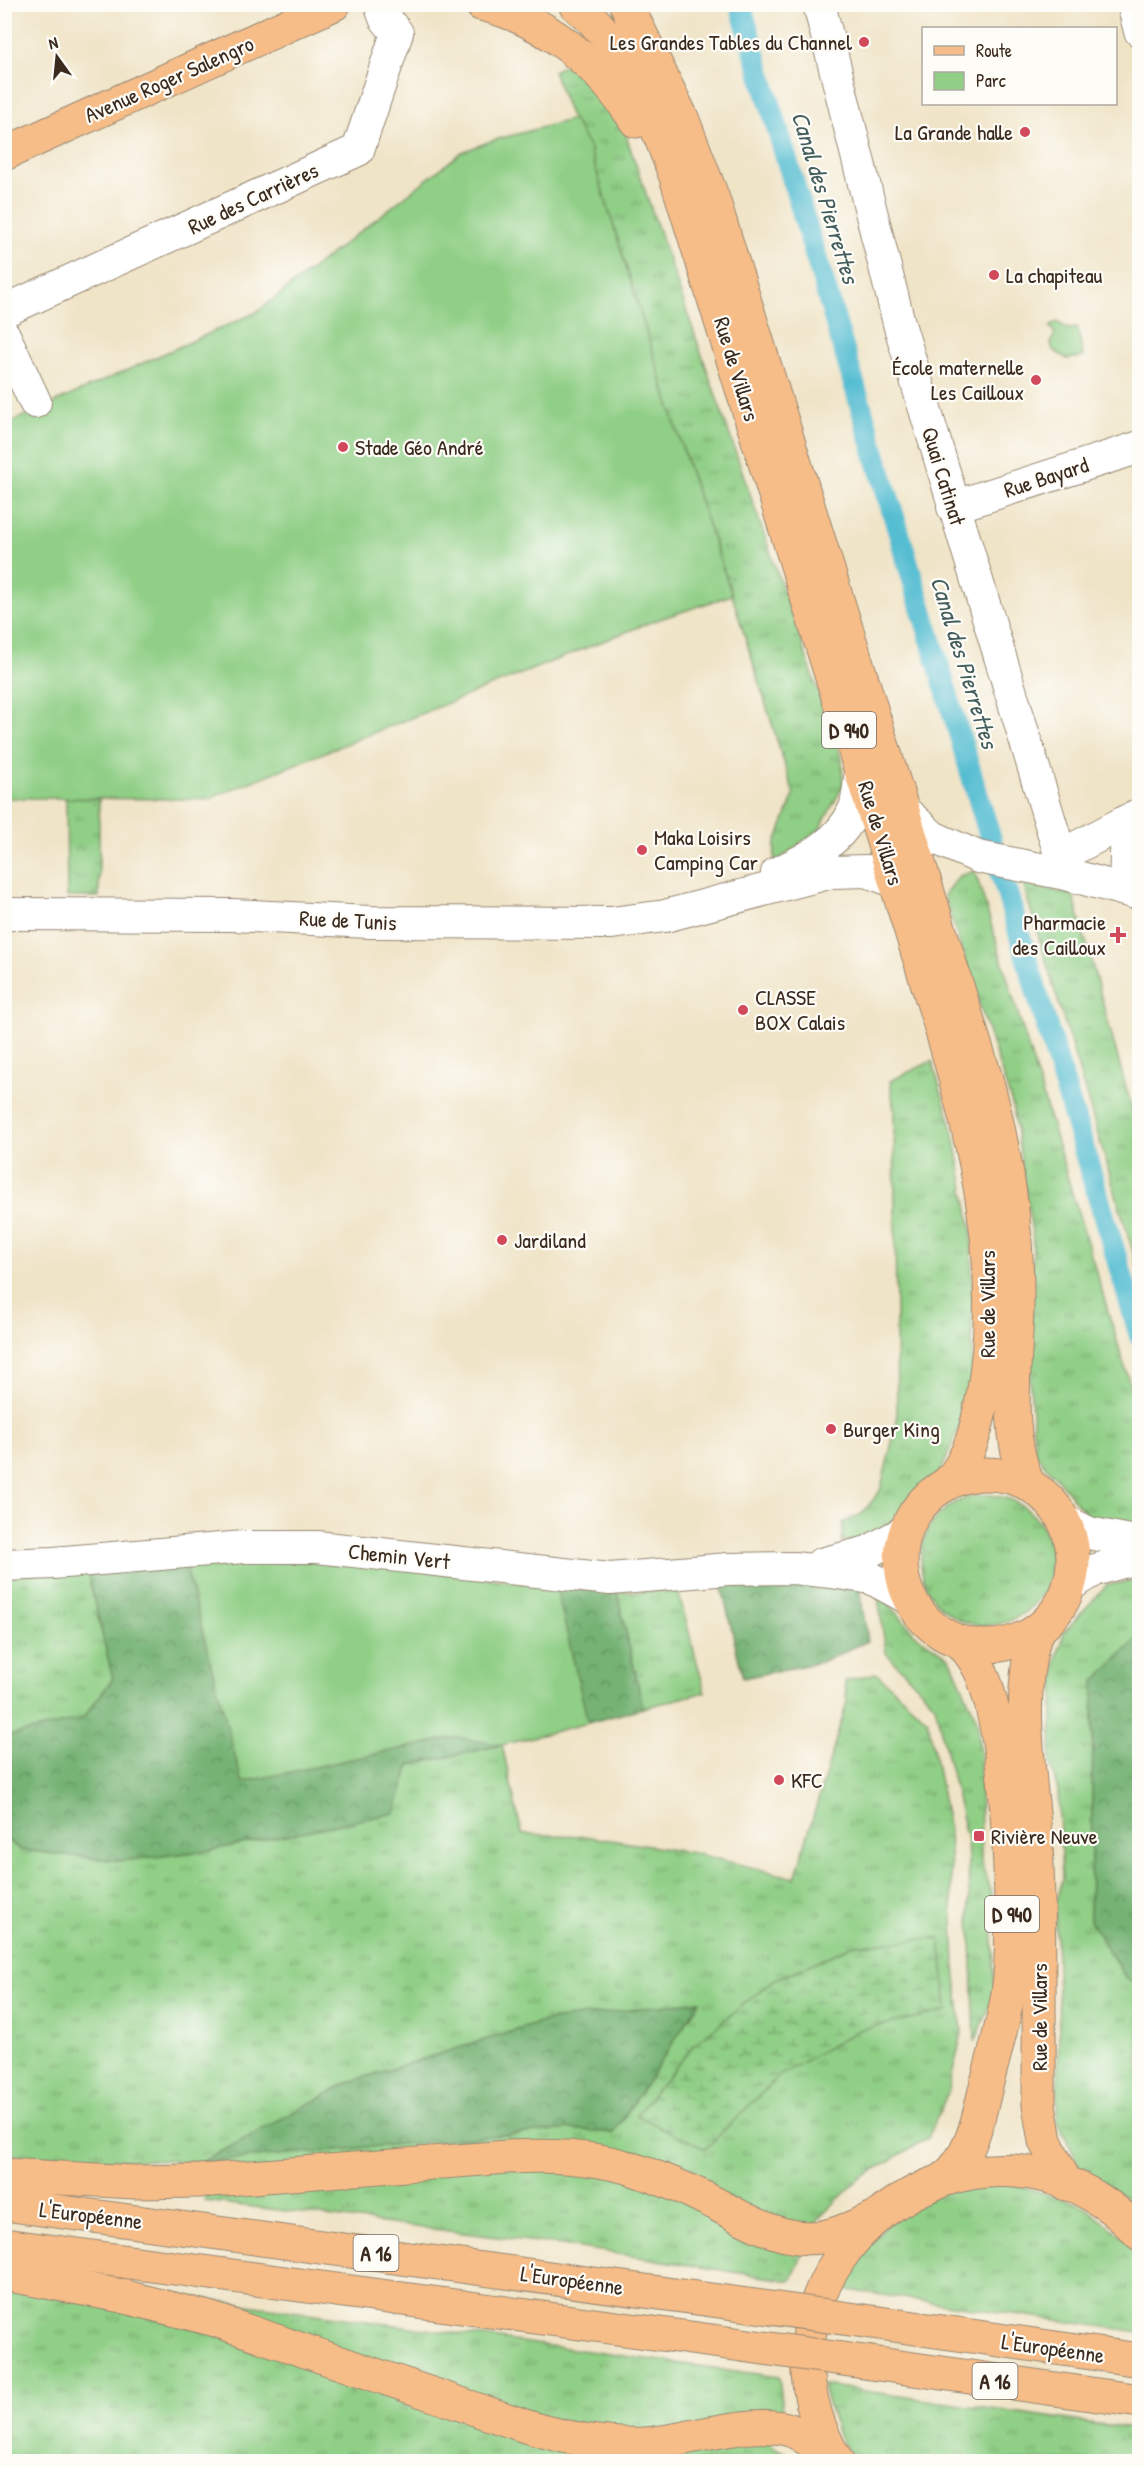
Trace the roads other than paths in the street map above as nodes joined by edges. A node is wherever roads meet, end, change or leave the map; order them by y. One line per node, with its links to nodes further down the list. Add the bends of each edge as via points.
1 (298, 4): 10 (main road, Avenue Roger Salengro)
2 (334, 4): 11 (main road, Avenue Roger Salengro)
3 (380, 4): 13 (street, Rue des Carrières, via 397,33 358,150)
4 (481, 4): 12 (main road, via 537,26 597,70 636,122)
5 (575, 4): 12 (main road, Rue de Villars / D 940, via 606,34 634,80 661,138)
6 (626, 4): 20 (main road, Rue de Villars / D 940, via 682,118 704,173)
7 (819, 4): 17 (street, Quai Catinat, via 900,327)
8 (1133, 4): 9 (street)
9 (1140, 31)
10 (4, 137)
11 (4, 154)
12 (689, 216): 18 (main road, Rue de Villars / D 940)
13 (4, 311)
14 (4, 335): 15 (street)
15 (35, 402)
16 (1140, 447): 17 (street, Rue Bayard)
17 (953, 507): 22 (street, Quai Catinat)
18 (861, 771): 23 (main road, Rue de Villars / D 940); 26 (street, Rue de Tunis, via 852,815 832,840 794,865)
19 (1133, 817): 22 (street); 24 (street)
20 (912, 819): 21 (street); 25 (main road, Rue de Villars / D 940)
21 (964, 860): 22 (street); 25 (street, via 941,869)
22 (1054, 866): 24 (street)
23 (896, 882): 26 (street, Rue de Tunis, via 867,871 843,871); 28 (main road, Rue de Villars / D 940, via 965,1110 986,1222 990,1310 985,1383 971,1443 960,1469)
24 (1132, 892)
25 (932, 905): 29 (main road, Rue de Villars / D 940, via 988,1086 1005,1166 1017,1294 1014,1432)
26 (690, 908): 27 (street, Rue de Tunis, via 632,922 591,924)
27 (4, 914)
28 (948, 1483): 29 (main road, via 985,1474); 31 (main road, via 921,1505)
29 (1028, 1484): 30 (main road, via 1051,1502)
30 (1064, 1521): 32 (street, via 1089,1533); 36 (main road, via 1073,1553)
31 (906, 1531): 35 (street, via 868,1552); 37 (main road, via 901,1562)
32 (1140, 1543)
33 (1140, 1557): 36 (street, via 1095,1570)
34 (4, 1565): 35 (street, Chemin Vert, via 280,1546 610,1579)
35 (793, 1568): 37 (street, via 871,1578)
36 (1070, 1585): 38 (main road, via 1060,1606)
37 (910, 1599): 39 (main road, via 934,1628)
38 (1037, 1630): 39 (main road, via 1004,1645); 42 (main road, Rue de Villars / D 940, via 1030,1651 1026,1707 1037,1868 1039,2105 1045,2141)
39 (962, 1643): 41 (main road, Rue de Villars / D 940, via 985,1681 1000,1748 1008,1833 1011,1952 1004,2014 976,2126 965,2154)
40 (4, 2175): 44 (main road, via 200,2181 555,2156 597,2160 632,2169 781,2235 821,2237)
41 (944, 2180): 42 (main road, via 972,2173 1010,2172); 44 (main road, via 911,2193)
42 (1066, 2184): 45 (main road, via 1102,2202)
43 (4, 2204): 48 (main road, L'Européenne / A 16, bridge)
44 (874, 2218): 50 (main road, via 853,2239 830,2273 811,2330 808,2370 812,2400 820,2429)
45 (1140, 2234)
46 (4, 2245): 49 (main road, L'Européenne / A 16, bridge)
47 (4, 2274): 50 (main road, via 144,2301 212,2319 561,2436 644,2444 755,2427 778,2428 803,2437)
48 (1132, 2359)
49 (1130, 2400)
50 (836, 2462)

